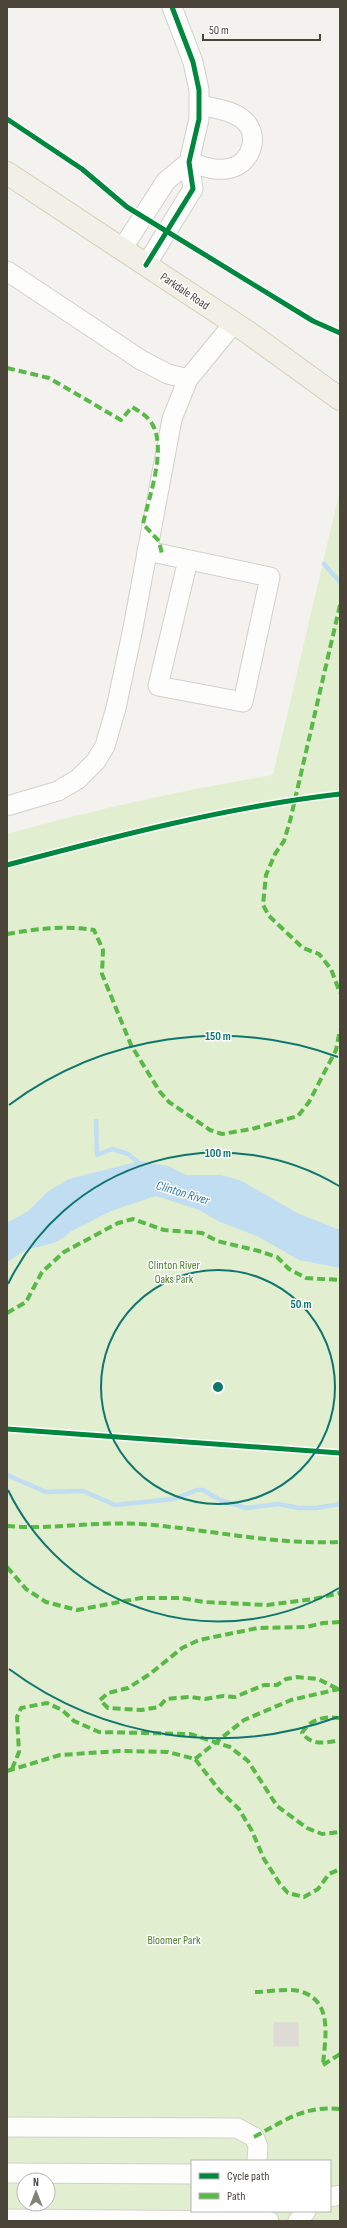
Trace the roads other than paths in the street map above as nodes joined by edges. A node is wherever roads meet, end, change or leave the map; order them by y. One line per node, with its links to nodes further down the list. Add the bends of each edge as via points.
1 (172, 7): 2 (street, via 193,62)
2 (200, 105): 3 (street, via 195,140); 3 (street, via 232,113 246,122 252,136 252,148 247,159 231,168 212,168)
3 (188, 162): 5 (street, via 166,181); 6 (street, via 193,189)
4 (7, 173): 5 (main road, Parkdale Road)
5 (122, 249): 6 (main road, Parkdale Road)
6 (146, 265): 8 (main road, Parkdale Road)
7 (7, 271): 9 (street, via 141,360 168,374)
8 (234, 323): 9 (street); 10 (main road, Parkdale Road)
9 (188, 379): 11 (street, via 172,419)
10 (340, 399)
11 (147, 551): 12 (street); 13 (street, via 116,708 105,746 96,761 78,780 58,791)
12 (188, 560): 12 (street, via 270,577 243,702 158,686)
13 (7, 806)
14 (7, 2127): 15 (street, via 237,2128 254,2137 258,2146)
15 (258, 2160)
16 (7, 2173): 17 (street)
17 (191, 2174)
18 (305, 2212): 21 (street)
19 (262, 2217): 20 (street)
20 (7, 2219)
21 (298, 2221)

